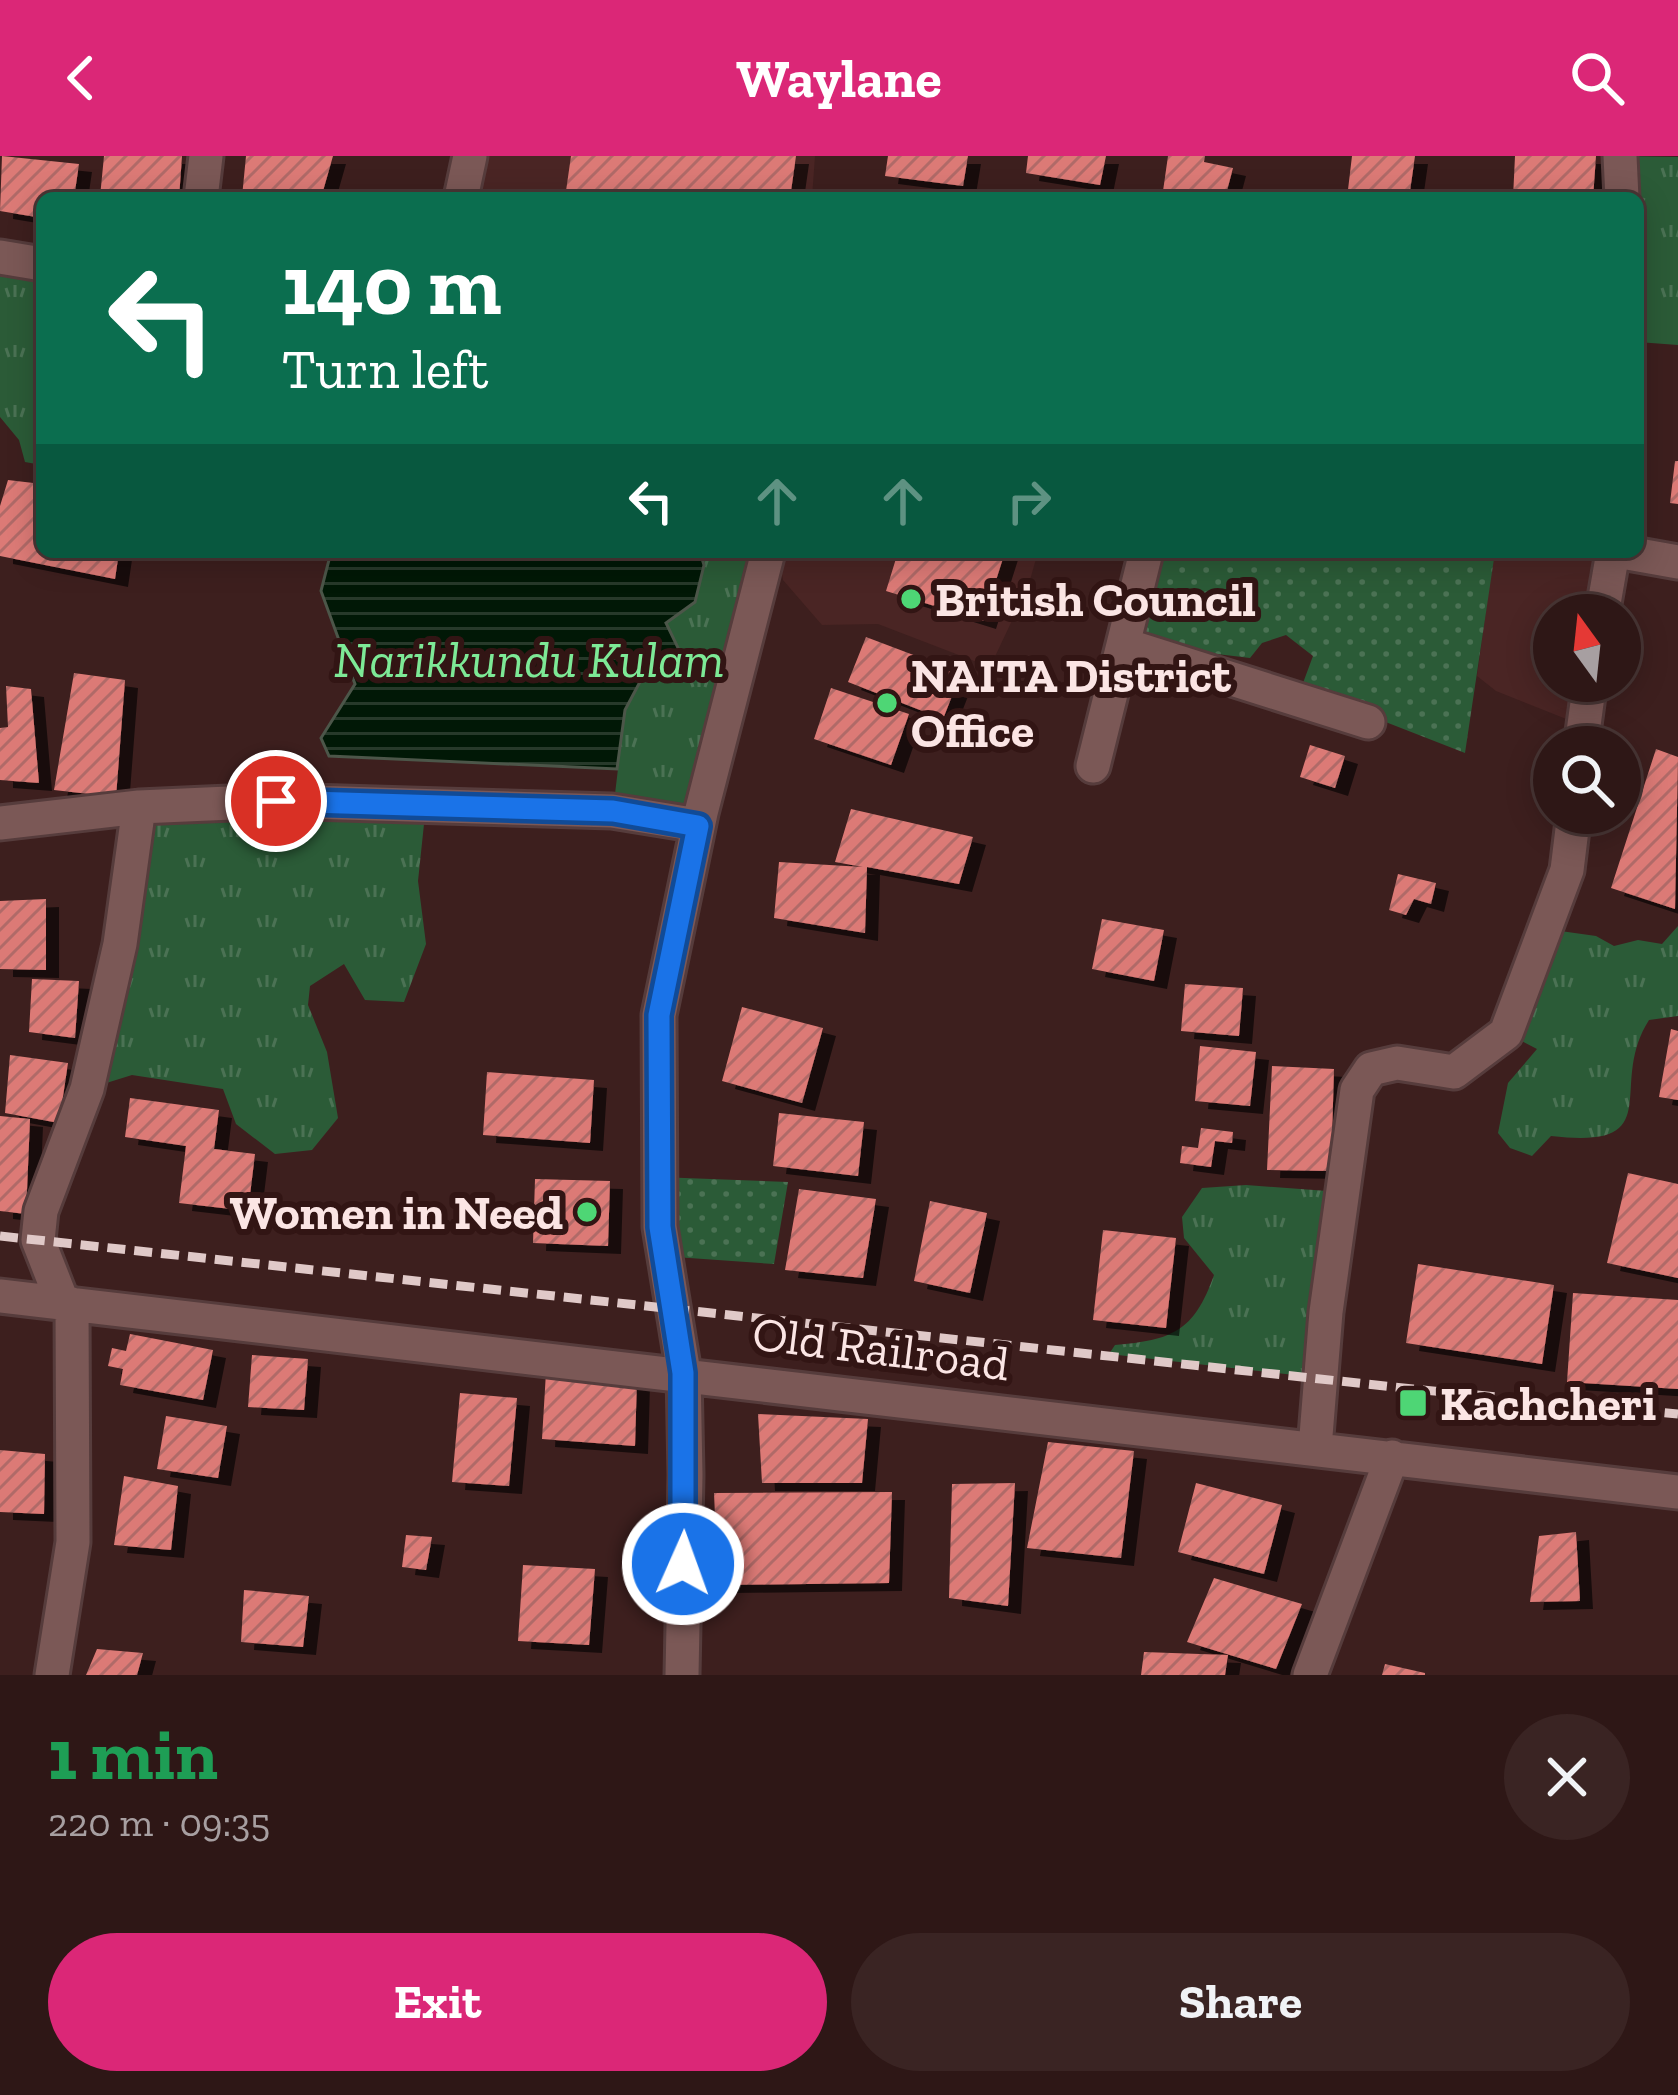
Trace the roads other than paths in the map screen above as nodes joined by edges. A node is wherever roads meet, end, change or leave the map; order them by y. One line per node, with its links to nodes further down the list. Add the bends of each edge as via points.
1 (206, 156): 4 (street)
2 (470, 156): 5 (street)
3 (1620, 156): 6 (street)
4 (202, 192)
5 (462, 192)
6 (1622, 192)
7 (0, 257): 8 (street)
8 (36, 263)
9 (1644, 556): 13 (street)
10 (765, 558): 20 (street)
11 (1145, 558): 15 (street)
12 (1611, 558): 14 (street)
13 (1678, 562)
14 (1605, 594)
15 (1125, 645): 16 (street); 17 (street)
16 (1368, 722)
17 (1093, 766)
18 (139, 807): 19 (street); 20 (street, via 276,801 613,811); 23 (street, via 120,944 87,1089 41,1210 38,1240)
19 (0, 823)
20 (698, 826): 24 (street, via 659,1015 660,1227)
21 (1571, 834): 25 (street, via 1567,870 1505,1033 1454,1072 1397,1063 1371,1069 1357,1090)
22 (0, 1296): 23 (street, Old Railroad)
23 (67, 1303): 24 (street, Old Railroad); 28 (street, via 73,1542)
24 (683, 1373): 25 (street, Old Railroad); 29 (street)
25 (1315, 1448): 26 (street, Old Railroad)
26 (1392, 1457): 27 (street, Old Railroad); 30 (street)
27 (1678, 1492)
28 (52, 1675)
29 (682, 1675)
30 (1310, 1675)

